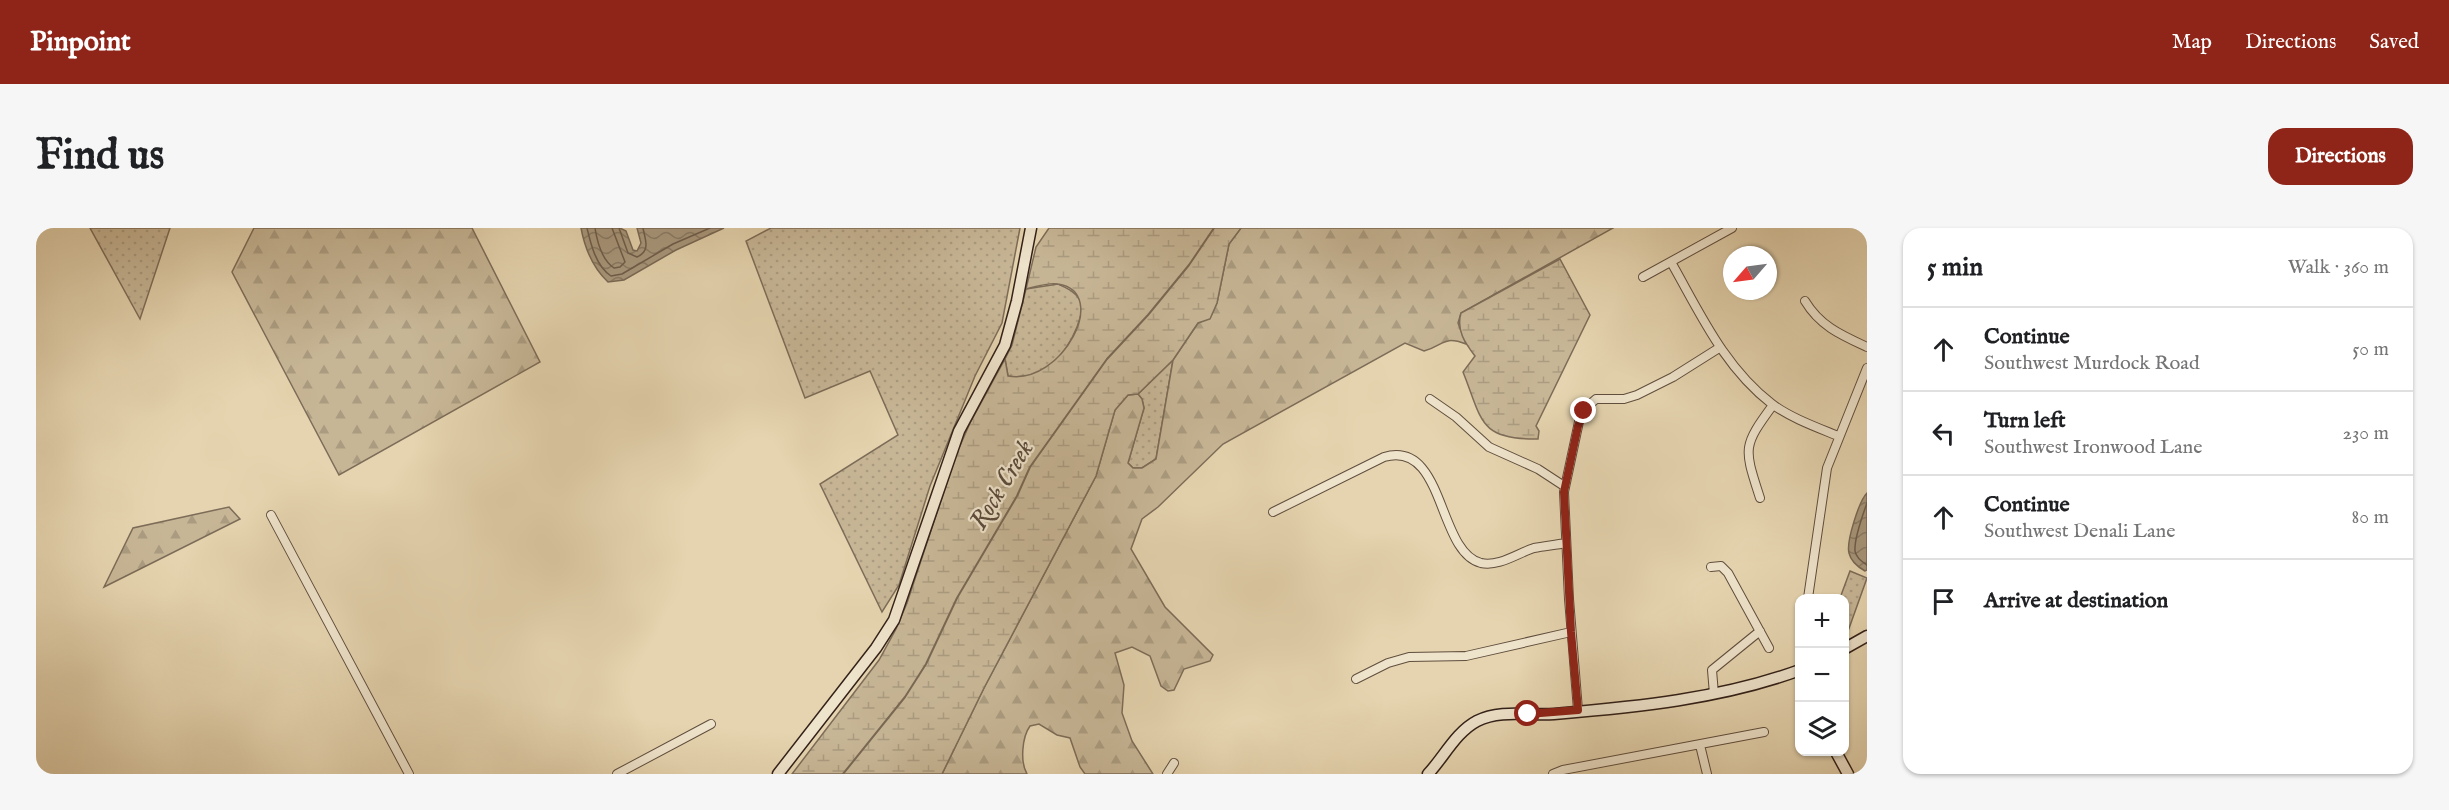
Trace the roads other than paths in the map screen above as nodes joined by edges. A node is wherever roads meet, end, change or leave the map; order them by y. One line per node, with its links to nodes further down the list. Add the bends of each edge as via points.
1 (1030, 228): 35 (main road, via 1005,345 959,431 894,620)
2 (1732, 228): 3 (street)
3 (1671, 262): 4 (street); 7 (street)
4 (1643, 276)
5 (1805, 301): 6 (street, via 1819,321)
6 (1867, 347)
7 (1719, 348): 10 (street, via 1743,379); 12 (street, via 1637,395 1592,402 1580,417)
8 (1867, 368): 11 (street)
9 (1430, 399): 12 (street, via 1489,447)
10 (1773, 405): 11 (street); 13 (street, via 1748,445 1748,462)
11 (1838, 436): 18 (street, via 1827,468)
12 (1564, 486): 16 (street)
13 (1760, 498)
14 (1273, 512): 16 (street, via 1384,457 1398,454 1419,464 1462,548 1475,561 1493,563 1534,548)
15 (271, 515): 33 (street)
16 (1566, 543): 20 (street)
17 (1711, 567): 19 (street, via 1721,567 1728,573)
18 (1809, 594)
19 (1760, 631): 22 (street); 26 (street, via 1712,670)
20 (1571, 632): 25 (street, via 1466,656 1409,657); 27 (street)
21 (1867, 636): 23 (main road)
22 (1769, 648)
23 (1847, 648)
24 (1795, 672): 26 (main road)
25 (1356, 679)
26 (1714, 694): 27 (main road)
27 (1578, 710): 37 (main road, via 1499,714 1483,719 1463,732)
28 (711, 724): 34 (street)
29 (1764, 732): 30 (street)
30 (1700, 745): 38 (street); 39 (street)
31 (1838, 756): 40 (main road)
32 (1174, 763): 36 (street)
33 (409, 774)
34 (617, 774)
35 (778, 774)
36 (1167, 774)
37 (1428, 774)
38 (1553, 774)
39 (1707, 774)
40 (1848, 774)

